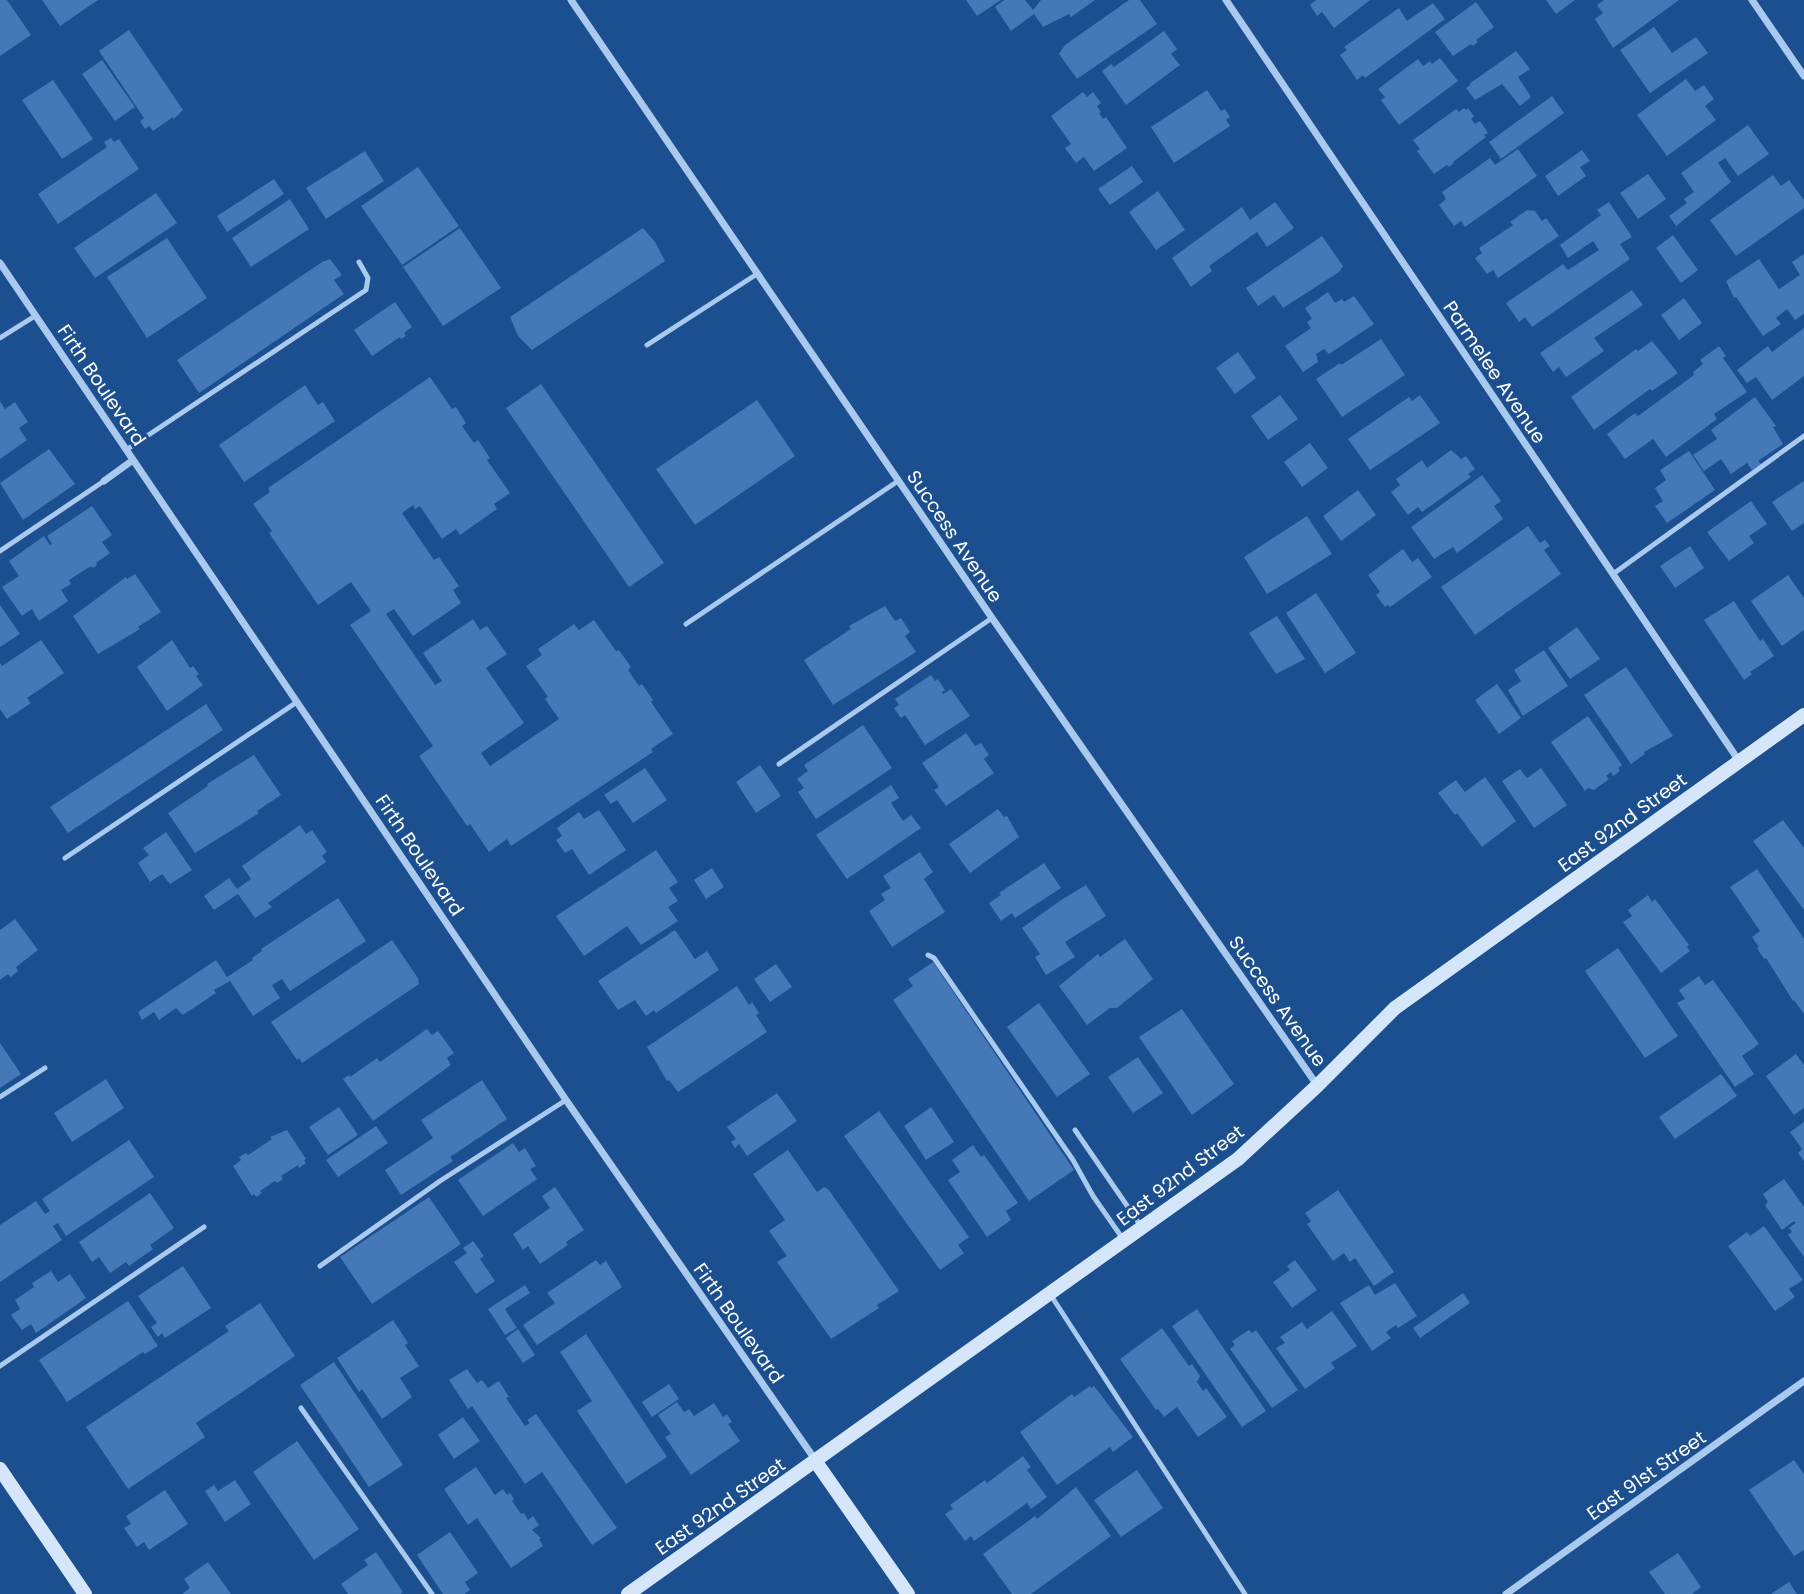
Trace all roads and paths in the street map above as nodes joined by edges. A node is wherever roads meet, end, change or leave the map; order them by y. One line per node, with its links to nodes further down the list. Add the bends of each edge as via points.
1 (570, 0): 7 (street, Success Avenue)
2 (1226, 0): 17 (street, Parmelee Avenue)
3 (1752, 0): 4 (street)
4 (1804, 76)
5 (359, 262): 12 (lane, via 368,278 366,289)
6 (0, 263): 8 (street, Firth Boulevard)
7 (757, 274): 10 (lane); 15 (street, Success Avenue)
8 (35, 316): 9 (lane); 12 (street, Firth Boulevard)
9 (0, 338)
10 (647, 345)
11 (1804, 436): 17 (lane)
12 (126, 450): 13 (street, Firth Boulevard)
13 (133, 460): 14 (street); 20 (street, Firth Boulevard)
14 (104, 481): 16 (lane)
15 (898, 481): 18 (street, Success Avenue); 19 (lane)
16 (0, 551)
17 (1613, 574): 22 (street, Parmelee Avenue)
18 (992, 618): 23 (lane); 27 (street, Success Avenue)
19 (686, 624)
20 (297, 702): 24 (lane); 29 (street, Firth Boulevard)
21 (1804, 715): 22 (street, East 92nd Street)
22 (1739, 761): 27 (street, East 92nd Street, via 1395,1008)
23 (779, 764)
24 (65, 858)
25 (928, 955): 33 (lane, via 1073,1160)
26 (45, 1068): 28 (lane)
27 (1317, 1086): 32 (street, East 92nd Street, via 1238,1159)
28 (0, 1097)
29 (566, 1100): 34 (lane); 39 (street, Firth Boulevard)
30 (1075, 1130): 32 (lane)
31 (204, 1227): 36 (lane)
32 (1142, 1228): 33 (street, East 92nd Street)
33 (1124, 1241): 35 (street, East 92nd Street)
34 (320, 1266)
35 (1050, 1294): 39 (street, East 92nd Street); 45 (lane)
36 (0, 1366)
37 (1804, 1381): 46 (street, East 91st Street)
38 (301, 1408): 42 (lane)
39 (816, 1462): 43 (street, East 92nd Street); 44 (street)
40 (0, 1469): 41 (street)
41 (85, 1594)
42 (432, 1594)
43 (628, 1594)
44 (908, 1594)
45 (1245, 1594)
46 (1506, 1594)

